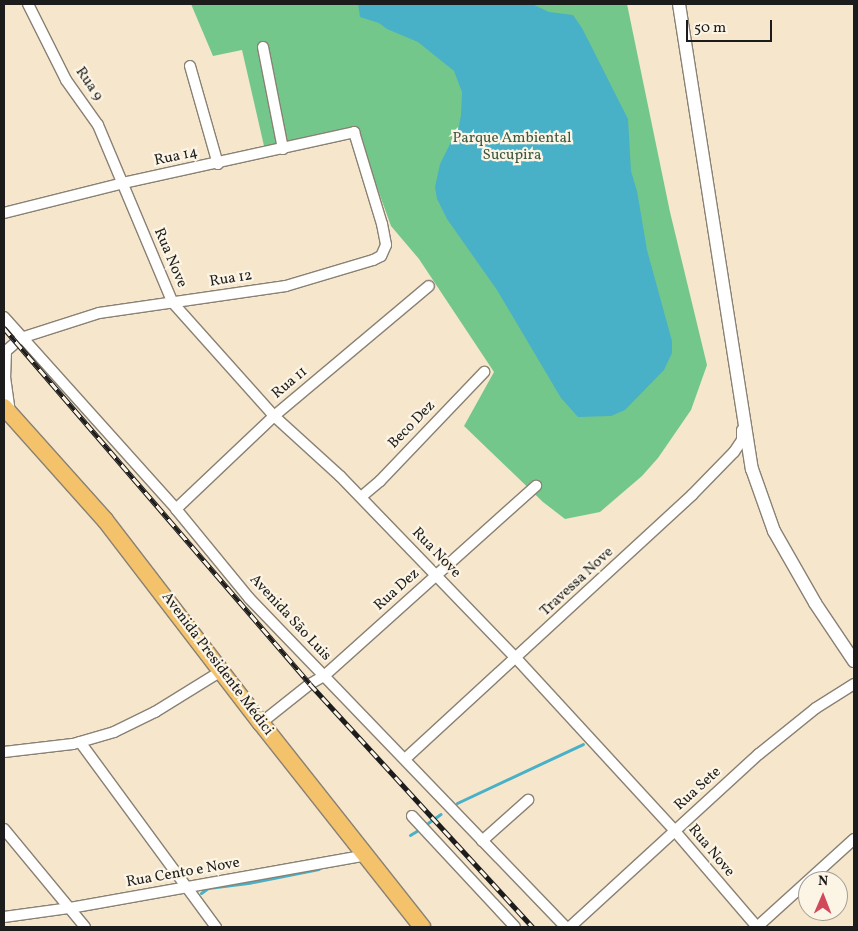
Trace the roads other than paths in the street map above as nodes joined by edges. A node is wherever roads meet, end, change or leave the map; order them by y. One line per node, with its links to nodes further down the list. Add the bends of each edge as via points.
1 (28, 4): 8 (street, Rua 9, via 66,80 98,125)
2 (679, 4): 16 (street)
3 (263, 47): 6 (street)
4 (190, 66): 7 (street)
5 (354, 132): 6 (street, Rua 14); 11 (street, Rua 12, via 382,224 386,245 381,256 286,286)
6 (283, 148): 7 (street, Rua 14)
7 (218, 164): 8 (street, Rua 14)
8 (122, 183): 9 (street, Rua 14); 11 (street, Rua Nove)
9 (4, 213)
10 (429, 286): 17 (street, Rua 11)
11 (173, 303): 13 (street, Rua 12, via 99,313); 17 (street, Rua Nove)
12 (4, 317): 13 (street, Avenida São Luis)
13 (21, 338): 15 (street, via 6,351); 20 (street, Avenida São Luis)
14 (484, 372): 19 (street, Beco Dez)
15 (7, 410): 24 (main road, Avenida Presidente Médici, via 105,520)
16 (743, 411): 22 (street, Travessa Nove, via 742,440 734,452); 23 (street, via 752,469 774,531 815,603)
17 (274, 416): 19 (street, Rua Nove); 20 (street, Rua 11)
18 (536, 486): 21 (street, Rua Dez)
19 (361, 497): 21 (street, Rua Nove)
20 (176, 510): 25 (street, Avenida São Luis, via 250,598)
21 (436, 575): 22 (street, Rua Nove); 25 (street, Rua Dez)
22 (516, 658): 30 (street, Travessa Nove); 34 (street, Rua Nove)
23 (854, 661)
24 (221, 671): 27 (main road, Avenida Presidente Médici); 28 (street, via 134,723)
25 (324, 676): 27 (street, Rua Dez); 30 (street, Avenida São Luis)
26 (854, 684): 34 (street, Rua Sete, via 816,708 780,737)
27 (261, 723): 37 (main road, Avenida Presidente Médici)
28 (80, 742): 29 (street); 38 (street)
29 (4, 752)
30 (405, 759): 36 (street, Avenida São Luis)
31 (528, 800): 36 (street)
32 (415, 820): 44 (street)
33 (4, 829): 39 (street)
34 (674, 830): 46 (street, Rua Sete); 47 (street, Rua Nove)
35 (854, 838): 47 (street)
36 (482, 841): 45 (street, Avenida São Luis)
37 (367, 855): 38 (street, Rua Cento e Nove); 43 (main road, Avenida Presidente Médici)
38 (186, 888): 39 (street, Rua Cento e Nove); 42 (street)
39 (70, 908): 40 (street, Rua Cento e Nove); 41 (street)
40 (4, 917)
41 (86, 927)
42 (216, 927)
43 (422, 927)
44 (515, 927)
45 (566, 927)
46 (570, 927)
47 (757, 927)

